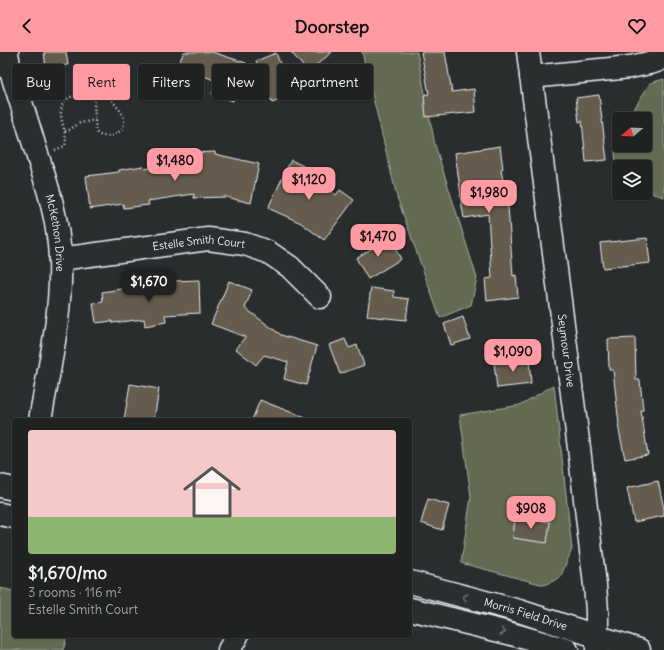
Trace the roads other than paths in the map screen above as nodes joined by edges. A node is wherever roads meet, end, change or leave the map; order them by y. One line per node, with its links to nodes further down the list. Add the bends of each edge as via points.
1 (7, 52): 5 (street, McKethon Drive, via 9,66 46,180 55,217)
2 (528, 52): 4 (street, Seymour Drive)
3 (664, 58): 4 (street, via 630,67)
4 (531, 77): 15 (street, Seymour Drive, via 595,585)
5 (60, 259): 6 (street, Estelle Smith Court, via 208,239 244,244 268,252 290,267); 7 (street, McKethon Drive, via 56,331)
6 (320, 297)
7 (40, 418)
8 (0, 486): 9 (street)
9 (12, 489)
10 (0, 514): 11 (street)
11 (12, 517)
12 (412, 583): 15 (street, Morris Field Drive, one-way to 12, via 519,611)
13 (412, 609): 17 (street, one-way to 17)
14 (237, 638): 16 (street)
15 (597, 643): 18 (street, Morris Field Drive)
16 (229, 650)
17 (567, 650)
18 (639, 650)

